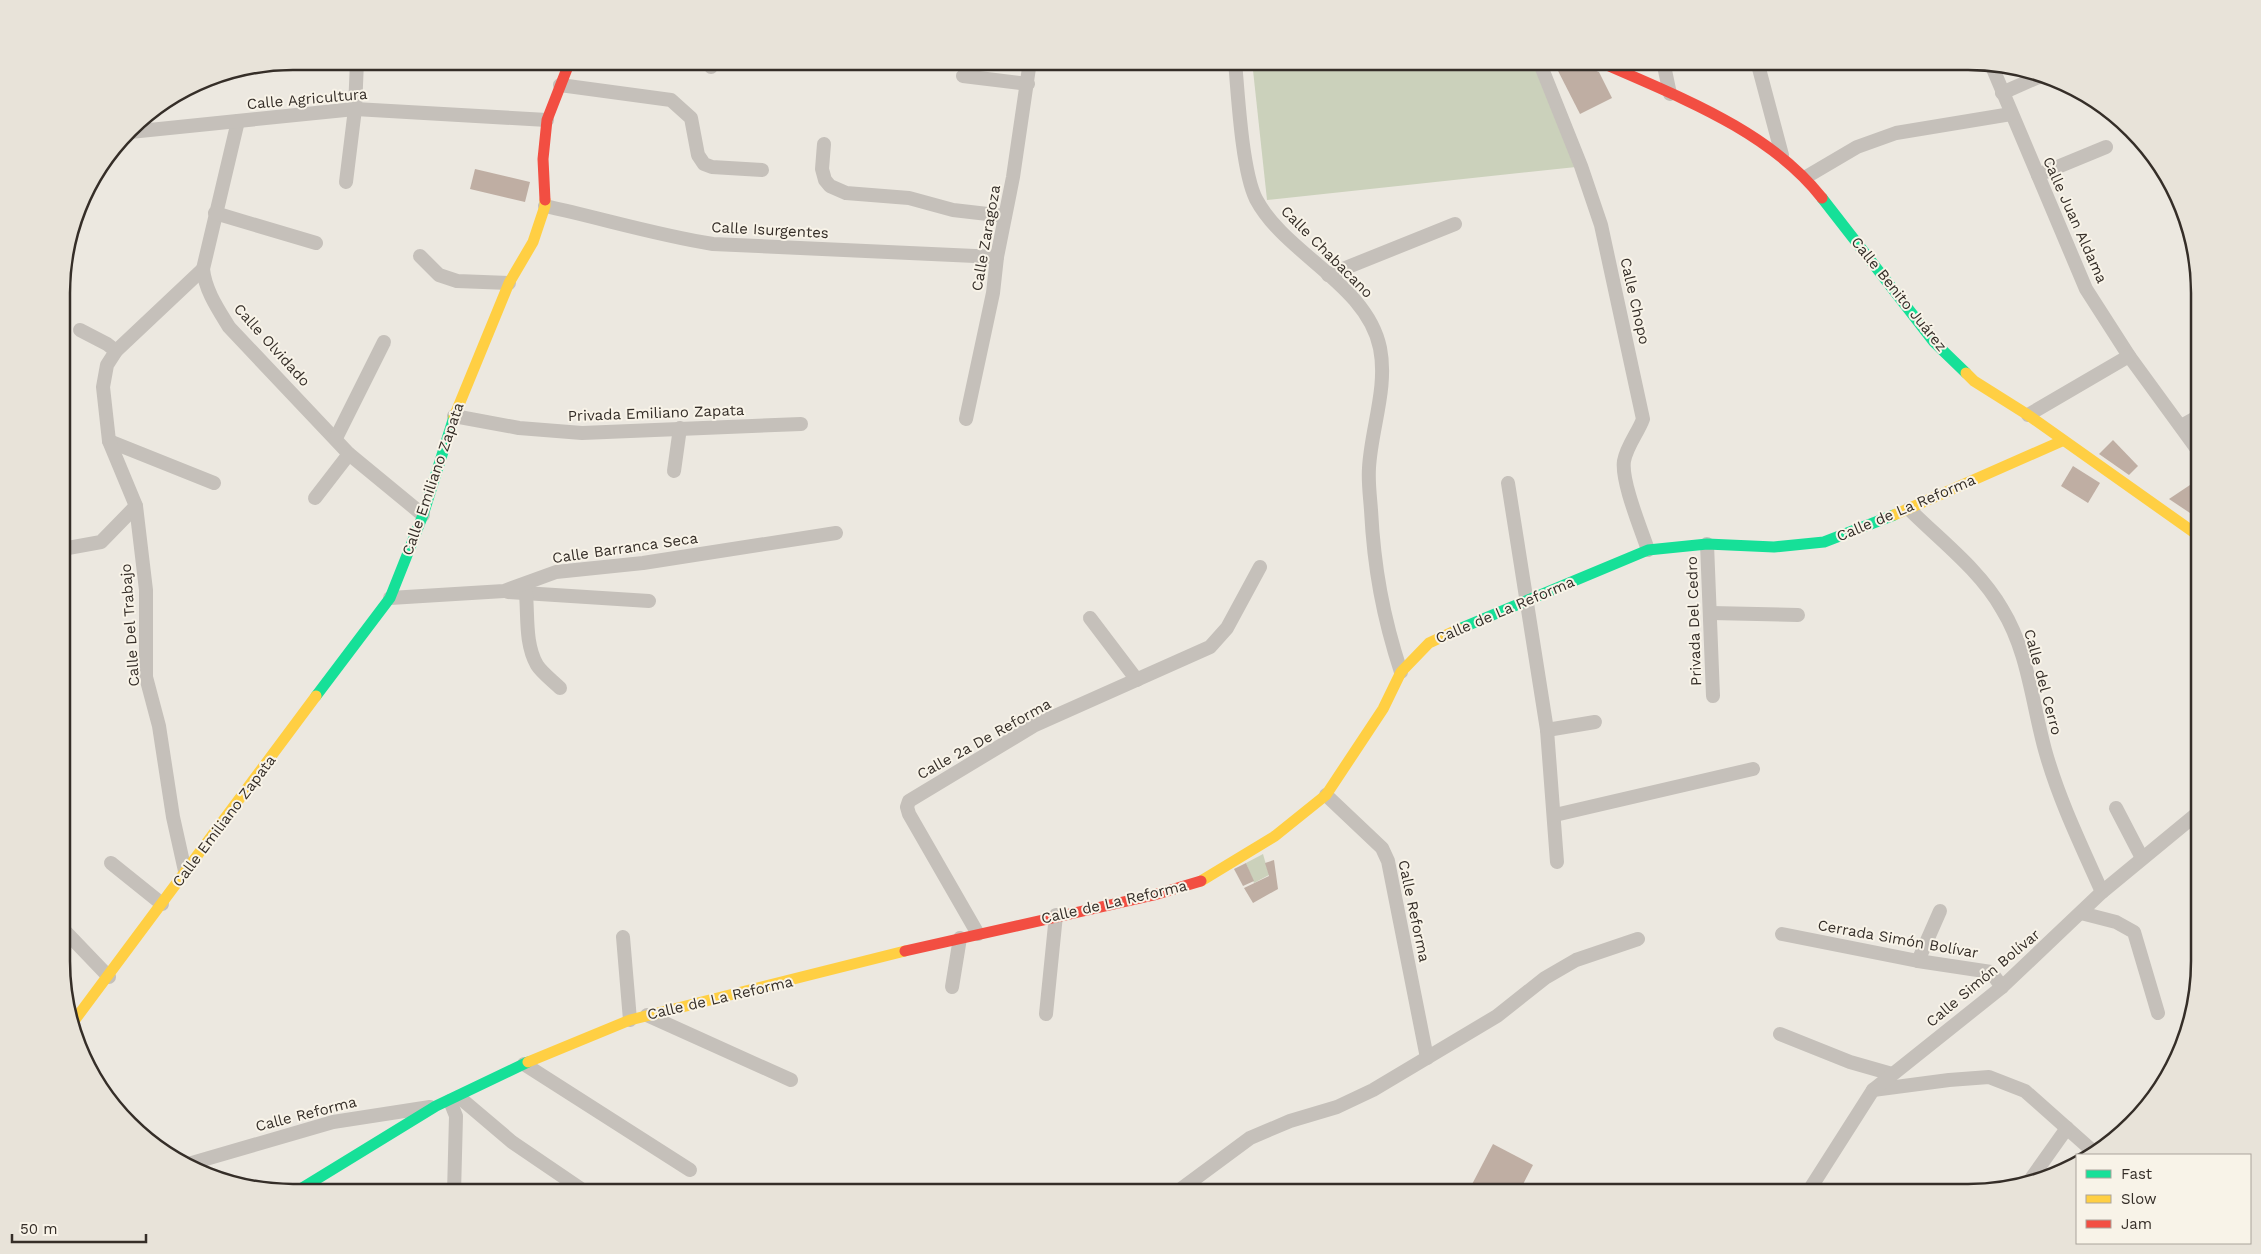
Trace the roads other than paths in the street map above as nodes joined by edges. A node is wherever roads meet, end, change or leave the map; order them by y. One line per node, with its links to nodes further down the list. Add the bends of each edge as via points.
1 (357, 70): 16 (street)
2 (566, 70): 13 (street, Calle Emiliano Zapata)
3 (1029, 70): 12 (street, Calle Zaragoza)
4 (1236, 70): 36 (street, Calle Chabacano, via 1247,170 1256,198 1271,221)
5 (1543, 70): 65 (street, Calle Chopo, via 1601,225 1624,321 1643,418 1624,462 1626,480)
6 (1618, 70): 15 (street, Calle Benito Juárez)
7 (1665, 70): 15 (street)
8 (1759, 70): 23 (street)
9 (1994, 72): 14 (street, Calle Juan Aldama)
10 (963, 76): 12 (street)
11 (2032, 80): 14 (street)
12 (1028, 84): 30 (street, Calle Zaragoza)
13 (560, 85): 18 (street, Calle Emiliano Zapata); 24 (street, via 672,100 691,118 698,155 704,164)
14 (2002, 93): 17 (street, Calle Juan Aldama)
15 (1670, 94): 23 (street, Calle Benito Juárez)
16 (355, 109): 18 (street, Calle Agricultura); 19 (street, Calle Agricultura); 27 (street)
17 (2011, 114): 25 (street, Calle Juan Aldama); 26 (street, via 1896,133 1857,147)
18 (547, 120): 28 (street, Calle Emiliano Zapata, via 542,159)
19 (238, 121): 20 (street, Calle Agricultura); 29 (street)
20 (143, 128)
21 (824, 144): 30 (street, via 822,169 825,180 846,193 909,198 953,210)
22 (2106, 147): 25 (street)
23 (1782, 155): 26 (street, Calle Benito Juárez)
24 (762, 170)
25 (2038, 175): 41 (street, Calle Juan Aldama, via 2086,289)
26 (1806, 177): 42 (street, Calle Benito Juárez, via 1934,342 1974,381)
27 (346, 182)
28 (545, 206): 34 (street, Calle Isurgentes, via 668,237 713,244); 37 (street, Calle Emiliano Zapata, via 533,242)
29 (215, 213): 32 (street); 35 (street)
30 (1005, 216): 34 (street, Calle Zaragoza)
31 (1455, 224): 36 (street)
32 (316, 242)
33 (420, 256): 37 (street, via 439,275 457,281)
34 (997, 257): 44 (street, Calle Zaragoza, via 993,293)
35 (202, 269): 40 (street, Calle Del Trabajo); 49 (street, Calle Olvidado, via 208,288 229,327)
36 (1328, 275): 75 (street, Calle Chabacano, via 1359,306 1374,328 1380,348 1382,374 1368,469 1373,550 1379,596)
37 (509, 283): 43 (street, Calle Emiliano Zapata)
38 (80, 330): 40 (street)
39 (384, 342): 49 (street)
40 (116, 351): 50 (street, Calle Del Trabajo, via 107,365 103,387)
41 (2129, 356): 42 (street); 47 (street, Calle Juan Aldama)
42 (2028, 415): 52 (street, Calle Benito Juárez)
43 (454, 416): 48 (street, Privada Emiliano Zapata, via 518,428 582,433); 60 (street, Calle Emiliano Zapata)
44 (966, 419)
45 (2191, 420): 47 (street)
46 (801, 424): 48 (street, Privada Emiliano Zapata)
47 (2181, 426): 51 (street, Calle Juan Aldama)
48 (680, 428): 54 (street)
49 (336, 438): 53 (street, Calle Olvidado)
50 (109, 440): 55 (street); 58 (street, Calle Del Trabajo)
51 (2191, 440)
52 (2062, 441): 59 (street, Calle de La Reforma); 61 (street, Calle Benito Juárez)
53 (349, 454): 57 (street); 60 (street, Calle Olvidado)
54 (674, 471)
55 (214, 483)
56 (1508, 483): 70 (street)
57 (314, 498)
58 (136, 506): 64 (street, via 101,542); 89 (street, Calle Del Trabajo, via 146,590 146,677 159,726)
59 (1909, 509): 63 (street, Calle de La Reforma, via 1824,542 1774,547); 90 (street, Calle del Cerro, via 1980,578 2002,608 2018,639 2045,751 2064,809)
60 (424, 515): 69 (street, Calle Emiliano Zapata)
61 (2191, 530)
62 (836, 533): 67 (street, Calle Barranca Seca, via 643,563 556,572)
63 (1707, 544): 65 (street, Calle de La Reforma); 72 (street, Privada Del Cedro)
64 (70, 548)
65 (1648, 550): 70 (street, Calle de La Reforma)
66 (1260, 566): 76 (street, Calle 2a De Reforma, via 1218,640 1198,654)
67 (504, 591): 68 (street); 69 (street, Calle Barranca Seca)
68 (526, 594): 71 (street); 77 (street, via 532,653 538,666)
69 (390, 598): 89 (street, Calle Emiliano Zapata)
70 (1527, 599): 75 (street, Calle de La Reforma, via 1428,643); 80 (street)
71 (649, 601)
72 (1711, 613): 73 (street); 78 (street, Privada Del Cedro)
73 (1798, 615)
74 (1090, 618): 76 (street)
75 (1401, 672): 82 (street, Calle de La Reforma, via 1382,709)
76 (1137, 680): 95 (street, Calle 2a De Reforma, via 1035,725 909,801 909,814)
77 (560, 688)
78 (1713, 696)
79 (1595, 722): 80 (street)
80 (1547, 730): 84 (street)
81 (1753, 769): 84 (street)
82 (1326, 795): 94 (street, Calle de La Reforma, via 1275,836 1205,880 1154,895); 111 (street, Calle Reforma, via 1382,848 1388,861)
83 (2116, 808): 86 (street)
84 (1555, 815): 87 (street)
85 (2191, 818): 86 (street, Calle Simón Bolívar)
86 (2142, 858): 90 (street, Calle Simón Bolívar)
87 (1557, 862)
88 (111, 863): 91 (street)
89 (185, 872): 91 (street, Calle Emiliano Zapata)
90 (2102, 892): 93 (street, Calle Simón Bolívar)
91 (162, 904): 102 (street, Calle Emiliano Zapata)
92 (1940, 911): 101 (street)
93 (2081, 912): 104 (street, Calle Simón Bolívar); 105 (street, via 2116,922 2134,932)
94 (1056, 916): 95 (street, Calle de La Reforma); 106 (street)
95 (978, 934): 99 (street, Calle de La Reforma)
96 (1782, 934): 101 (street, Cerrada Simón Bolívar)
97 (70, 936): 102 (street)
98 (623, 937): 109 (street)
99 (960, 938): 103 (street); 107 (street, Calle de La Reforma)
100 (1638, 939): 111 (street, via 1576,960 1545,978 1497,1016)
101 (1918, 961): 104 (street, Cerrada Simón Bolívar, via 1990,972)
102 (109, 977): 108 (street, Calle Emiliano Zapata)
103 (952, 987)
104 (2002, 987): 113 (street, Calle Simón Bolívar)
105 (2158, 1013)
106 (1046, 1014)
107 (646, 1015): 109 (street, Calle de La Reforma); 114 (street)
108 (77, 1017)
109 (630, 1020): 112 (street, Calle de La Reforma)
110 (1780, 1034): 113 (street, via 1850,1062)
111 (1427, 1058): 127 (street, via 1337,1108 1290,1121 1250,1138)
112 (524, 1064): 116 (street, Calle de La Reforma); 121 (street)
113 (1892, 1074): 115 (street, Calle Simón Bolívar)
114 (790, 1080)
115 (1873, 1090): 118 (street, via 1989,1077 2025,1091); 122 (street, Calle Simón Bolívar)
116 (454, 1099): 117 (street, Calle de La Reforma); 125 (street); 126 (street)
117 (436, 1106): 120 (street, Calle Reforma, via 334,1122); 124 (street)
118 (2067, 1128): 119 (street); 123 (street)
119 (2089, 1148)
120 (196, 1162)
121 (690, 1170)
122 (1822, 1170): 128 (street, Calle Simón Bolívar); 129 (street)
123 (2035, 1174)
124 (309, 1184)
125 (454, 1184)
126 (575, 1184)
127 (1189, 1184)
128 (1813, 1184)
129 (1822, 1184)

